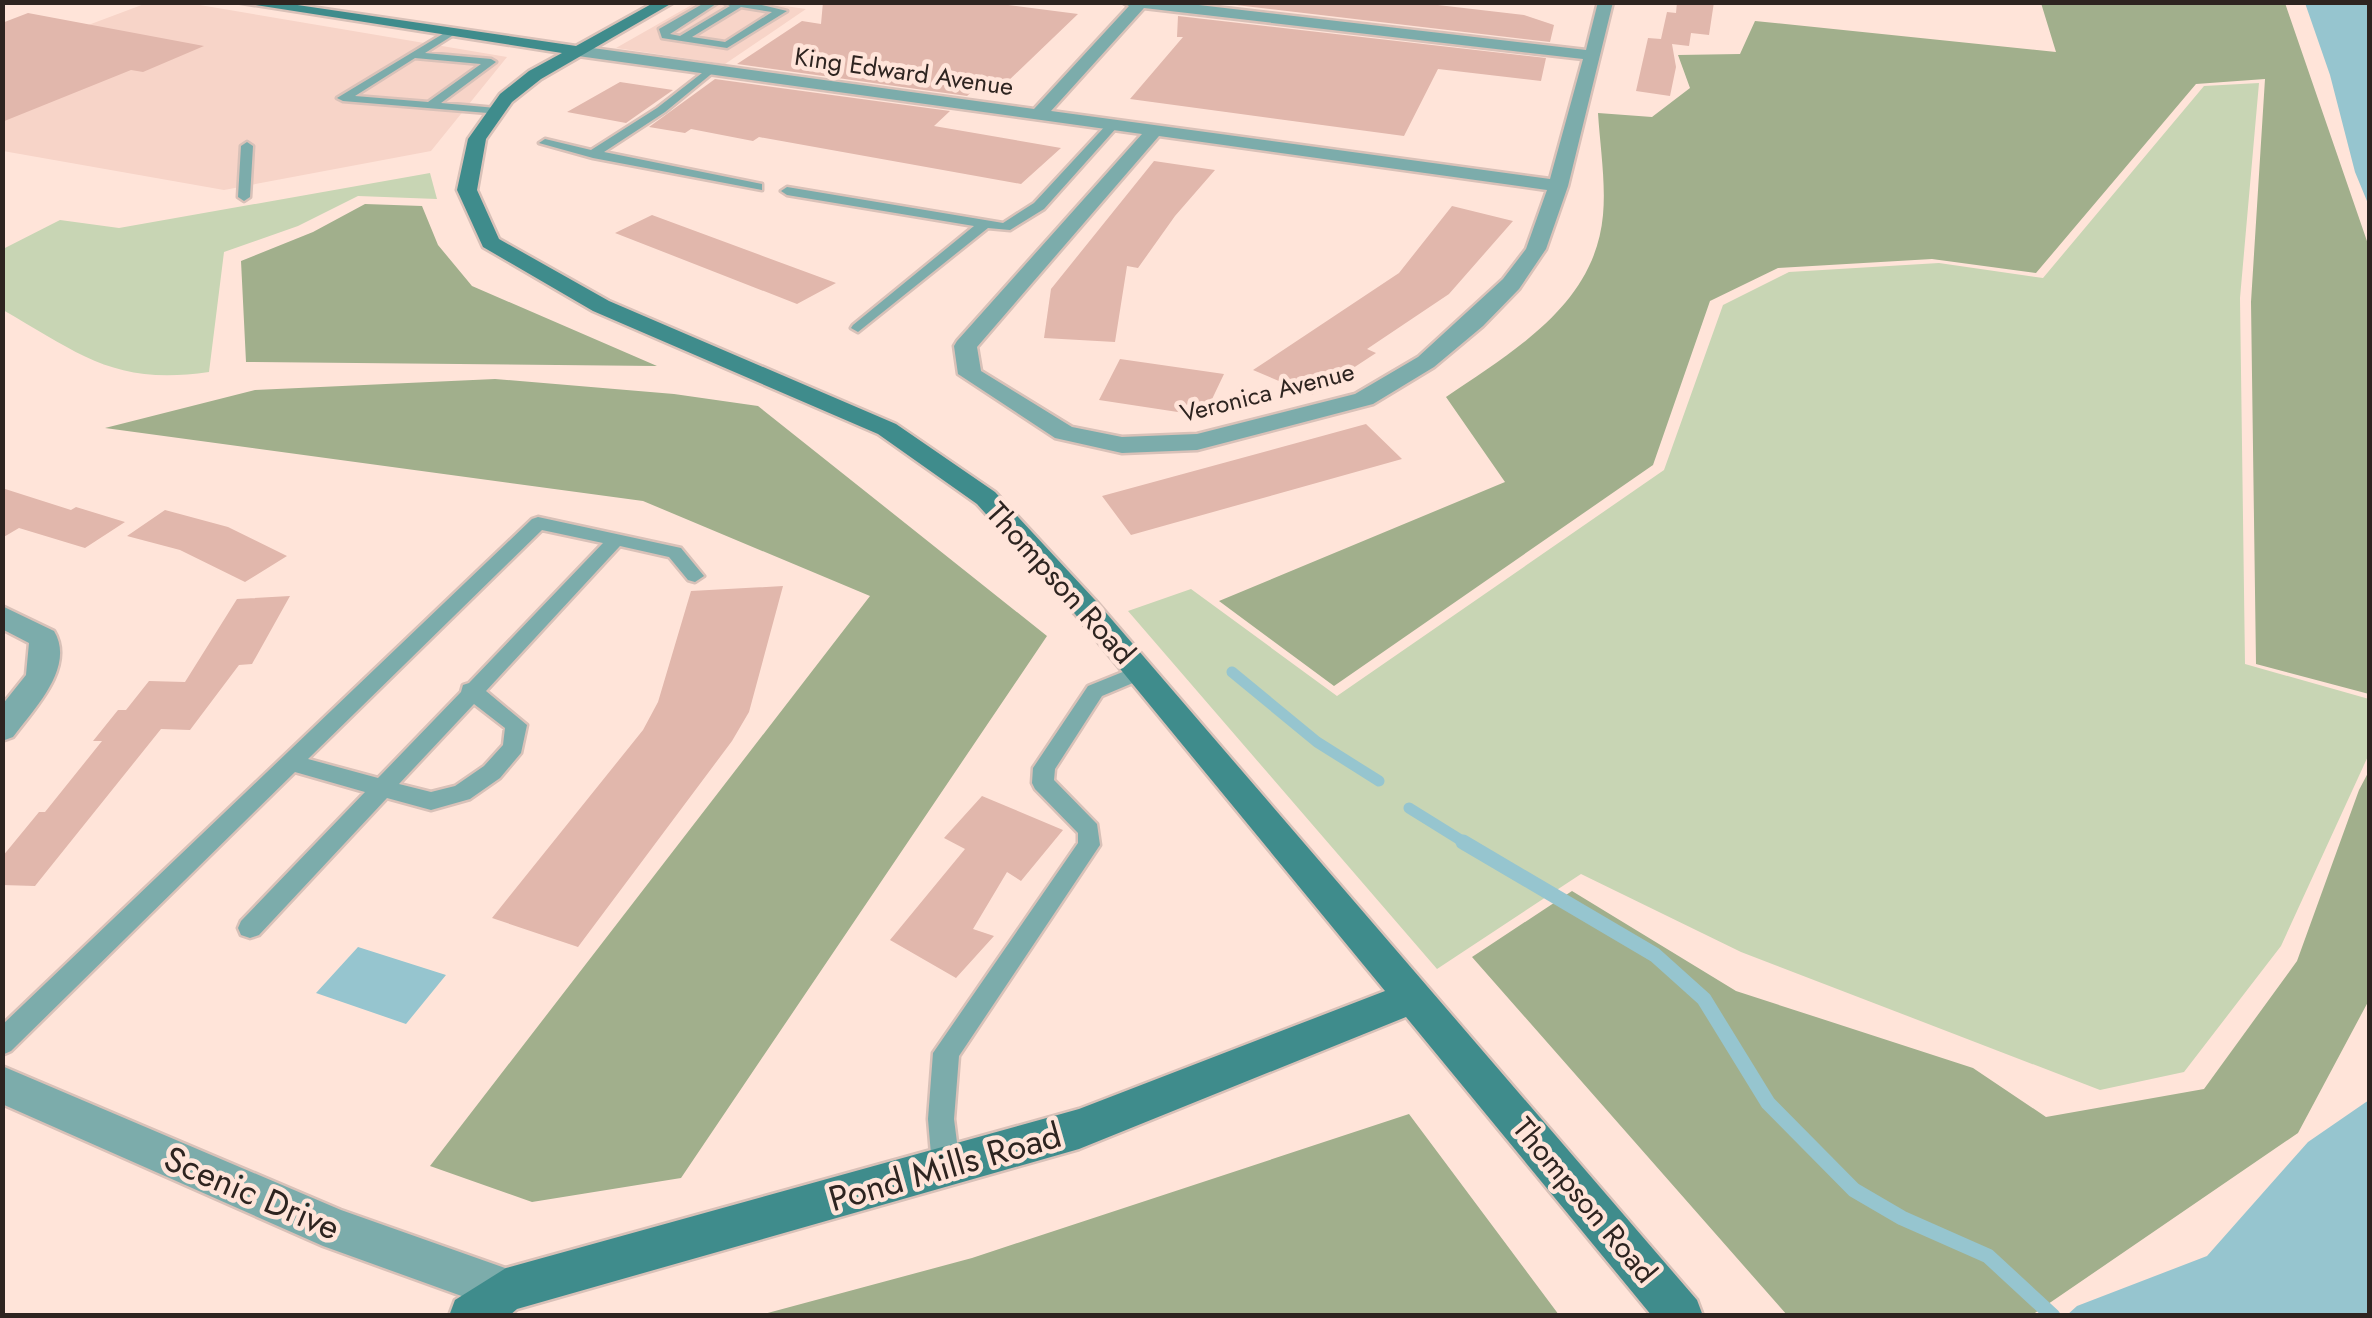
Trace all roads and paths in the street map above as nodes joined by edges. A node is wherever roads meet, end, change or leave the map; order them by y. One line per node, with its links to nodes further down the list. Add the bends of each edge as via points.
1 (243, 2): 10 (street, King Edward Avenue)
2 (312, 2): 10 (street)
3 (667, 2): 14 (street, Thompson Road)
4 (714, 2): 11 (lane)
5 (727, 2): 9 (lane)
6 (1129, 2): 8 (street)
7 (1606, 2): 16 (street, Veronica Avenue)
8 (1141, 3): 16 (street); 21 (street)
9 (740, 4): 11 (lane); 13 (lane, via 782,10 727,45)
10 (295, 10): 12 (street, King Edward Avenue)
11 (702, 17): 13 (lane, via 685,29)
12 (451, 32): 14 (street, King Edward Avenue); 15 (lane)
13 (716, 44): 17 (lane)
14 (578, 50): 17 (street, King Edward Avenue); 20 (street, Thompson Road, via 536,74)
15 (414, 55): 19 (lane, via 491,62); 19 (lane, via 343,98)
16 (1591, 55): 27 (street, Veronica Avenue)
17 (682, 65): 18 (street, King Edward Avenue)
18 (710, 69): 21 (street, King Edward Avenue); 26 (lane)
19 (430, 106): 20 (lane)
20 (496, 112): 36 (street, Thompson Road, via 477,139 468,190 490,244 601,306 887,429 986,498)
21 (1038, 115): 22 (street, King Edward Avenue)
22 (1113, 125): 23 (street, King Edward Avenue); 31 (lane, via 1040,206 1004,228)
23 (1154, 131): 27 (street, King Edward Avenue); 27 (street, Veronica Avenue, via 965,346 970,374 1064,432 1122,446 1197,442 1364,399 1426,362 1512,284 1536,250)
24 (545, 143): 26 (lane)
25 (246, 146): 30 (lane)
26 (593, 154): 28 (lane)
27 (1558, 186)
28 (757, 187)
29 (786, 191): 31 (lane)
30 (244, 197)
31 (985, 224): 32 (lane)
32 (858, 328)
33 (616, 540): 34 (lane, via 674,552); 37 (lane); 39 (lane, via 538,523)
34 (695, 576)
35 (2, 616): 38 (street, via 44,638 41,677)
36 (1140, 672): 42 (street, Thompson Road); 45 (lane, via 1095,691 1044,768 1043,782 1089,830 1089,844 946,1054)
37 (470, 690): 40 (lane); 40 (lane, via 516,725 513,747 492,772 462,793 431,801)
38 (2, 729)
39 (291, 763): 40 (lane); 43 (lane)
40 (380, 787): 41 (lane)
41 (250, 928)
42 (1414, 997): 45 (street, Pond Mills Road, via 1079,1129); 48 (street, Thompson Road)
43 (2, 1043)
44 (2, 1084): 46 (street, Scenic Drive, via 338,1232)
45 (946, 1166): 46 (street, Pond Mills Road)
46 (506, 1290): 47 (street, Pond Mills Road)
47 (471, 1316)
48 (1682, 1316)

